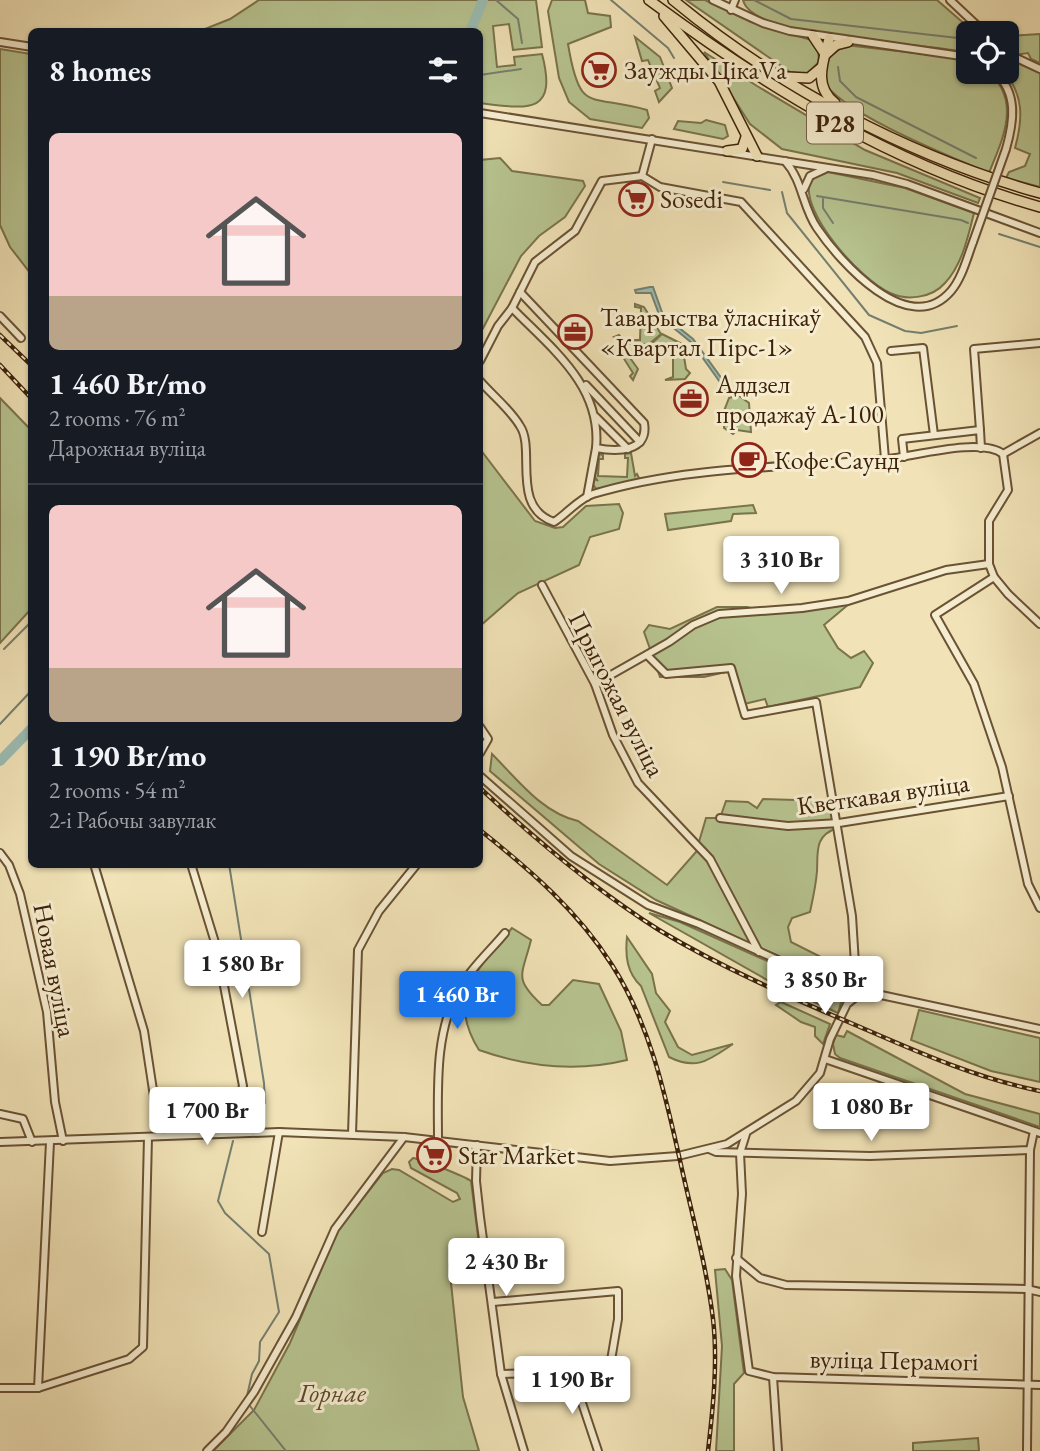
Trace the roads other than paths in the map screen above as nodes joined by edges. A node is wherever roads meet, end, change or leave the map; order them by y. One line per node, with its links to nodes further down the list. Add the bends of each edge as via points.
1 (648, 0): 22 (highway, via 709,67); 32 (highway, Р28, via 740,66 846,128 949,177)
2 (673, 0): 18 (highway, Р28)
3 (713, 0): 6 (street)
4 (735, 0): 6 (street)
5 (950, 0): 7 (street)
6 (731, 10): 8 (street, via 776,28)
7 (972, 21)
8 (813, 36): 9 (street); 13 (highway)
9 (829, 39): 11 (street); 13 (highway)
10 (0, 42): 12 (street)
11 (848, 42): 13 (highway); 14 (street)
12 (28, 46)
13 (825, 55): 16 (highway)
14 (956, 56)
15 (1019, 59): 17 (street)
16 (822, 66): 18 (highway, via 802,80); 21 (highway, via 824,91)
17 (1040, 69)
18 (777, 74): 21 (highway, Р28)
19 (1006, 84): 30 (street, bridge, via 1013,103 1006,149 957,282 932,303 899,304 872,288 824,238)
20 (483, 114): 23 (street)
21 (850, 115): 31 (highway, Р28, via 977,173)
22 (746, 135): 24 (highway, via 742,149); 25 (highway)
23 (652, 139): 24 (street); 29 (street)
24 (727, 151): 25 (street)
25 (757, 156): 26 (street)
26 (785, 160): 27 (street); 30 (street)
27 (807, 164): 28 (street); 30 (street)
28 (829, 168): 30 (street, via 810,176); 33 (street, via 907,184)
29 (642, 176): 34 (street, via 602,181 575,231 542,253); 53 (street, via 660,187 741,202 865,337 877,363)
30 (803, 190)
31 (1040, 193)
32 (1040, 207)
33 (1040, 233)
34 (520, 292): 35 (street); 47 (street, via 644,423)
35 (512, 309): 40 (street); 41 (street)
36 (0, 316): 37 (street)
37 (21, 338)
38 (1040, 343): 44 (street, via 974,349)
39 (891, 351): 46 (street, via 923,348)
40 (483, 354)
41 (575, 373): 43 (street); 47 (street)
42 (483, 384): 54 (street, via 522,428 532,501 539,514 554,522)
43 (595, 415): 48 (street); 50 (street)
44 (980, 430): 46 (street); 49 (street)
45 (1040, 433): 51 (street)
46 (934, 435): 52 (street, via 902,439)
47 (640, 442): 50 (street)
48 (596, 448): 50 (street); 54 (street)
49 (981, 448): 51 (street); 52 (street)
50 (628, 449)
51 (1003, 454): 55 (street, via 1008,490 989,521)
52 (904, 457): 53 (street)
53 (885, 459): 54 (street, via 760,465 692,474)
54 (587, 497)
55 (989, 564): 56 (street); 59 (street, via 946,570 848,601 719,614)
56 (994, 577): 58 (street); 64 (street, via 935,615 974,684)
57 (542, 585): 60 (street, Прыгожая вуліца)
58 (1040, 624)
59 (647, 655): 60 (street); 66 (street, via 666,674 731,668 745,715 816,702)
60 (595, 684): 73 (street, Прыгожая вуліца, via 613,735 638,783 710,859)
61 (483, 732): 62 (street, via 488,739)
62 (483, 748)
63 (483, 779): 73 (street, via 570,856 608,881 648,905)
64 (1009, 796): 66 (street, Кветкавая вуліца); 71 (street, via 1028,884)
65 (720, 818): 66 (street, Кветкавая вуліца, via 788,826)
66 (839, 823): 74 (street)
67 (0, 853): 87 (street, Новая вуліца, via 20,894 47,1012)
68 (95, 868): 83 (street, via 144,1031)
69 (192, 868): 80 (street, via 217,949 243,1086 238,1101 218,1118)
70 (414, 868): 81 (street, via 379,911 358,950)
71 (1040, 908)
72 (505, 933): 86 (street, via 464,981 445,1021)
73 (759, 952): 74 (street)
74 (857, 996): 75 (street, via 881,995); 76 (street, via 838,1019)
75 (1040, 1029)
76 (825, 1059): 79 (street); 82 (street, via 816,1079 796,1101)
77 (0, 1114): 88 (street, via 23,1119)
78 (279, 1132): 80 (street); 81 (street); 95 (street)
79 (1037, 1132): 93 (street)
80 (216, 1133): 83 (street)
81 (352, 1134): 85 (street)
82 (746, 1134): 92 (street); 94 (street)
83 (160, 1136): 84 (street)
84 (148, 1137): 87 (street); 108 (street, via 143,1347 130,1359)
85 (404, 1137): 86 (street); 109 (street, via 335,1229 296,1317 246,1404)
86 (438, 1140): 91 (street)
87 (63, 1141): 89 (street)
88 (32, 1142): 89 (street); 90 (street)
89 (50, 1142): 108 (street)
90 (0, 1143)
91 (477, 1146): 92 (street, via 610,1161); 101 (street, via 476,1181)
92 (709, 1149): 94 (street)
93 (1030, 1150): 94 (street, via 870,1156); 99 (street)
94 (740, 1153): 96 (street, via 742,1194)
95 (262, 1232)
96 (736, 1258): 97 (street); 98 (street)
97 (748, 1268): 98 (street); 99 (street, via 760,1278 796,1286)
98 (736, 1276): 104 (street, вуліца Перамогі, via 749,1371)
99 (1027, 1289): 100 (street); 105 (street)
100 (1040, 1292)
101 (493, 1302): 102 (street, via 618,1291 609,1372); 103 (street)
102 (572, 1373): 103 (street); 111 (street)
103 (501, 1374): 110 (street)
104 (773, 1377): 105 (street, вуліца Перамогі); 112 (street)
105 (1028, 1382): 106 (street, вуліца Перамогі); 113 (street)
106 (1040, 1385)
107 (0, 1388): 108 (street)
108 (38, 1388)
109 (207, 1451)
110 (524, 1451)
111 (598, 1451)
112 (778, 1451)
113 (1027, 1451)

